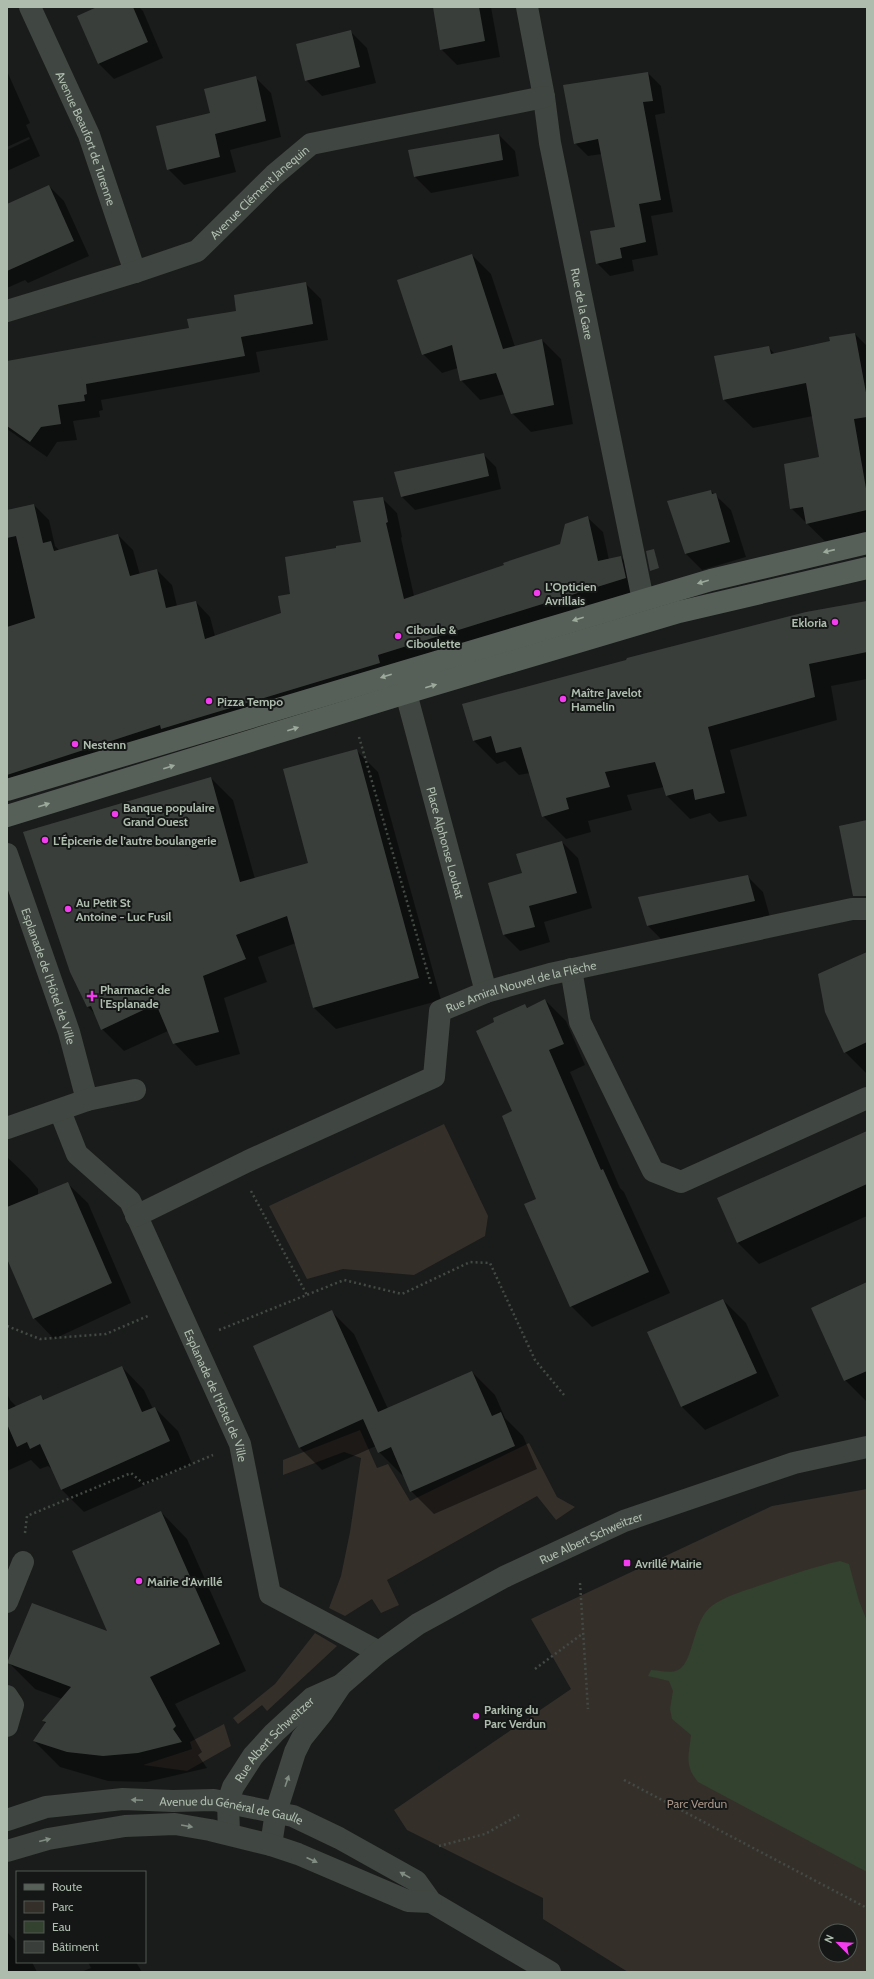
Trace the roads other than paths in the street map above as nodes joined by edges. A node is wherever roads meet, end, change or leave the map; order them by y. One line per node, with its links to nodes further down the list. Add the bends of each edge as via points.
1 (30, 7): 4 (street, Avenue Beaufort de Turenne, via 89,134)
2 (527, 7): 3 (street, Rue de la Gare)
3 (544, 97): 4 (street, Avenue Clément Janequin, via 311,144 197,251); 8 (street, Rue de la Gare, via 550,144)
4 (135, 272): 5 (street, Avenue Clément Janequin)
5 (7, 311)
6 (867, 543): 8 (main road, one-way to 8, via 734,574)
7 (867, 568): 9 (main road, one-way to 7, via 679,612)
8 (643, 600): 10 (main road, one-way to 10)
9 (406, 694): 11 (main road, one-way to 9); 15 (street, Place Alphonse Loubat)
10 (7, 790)
11 (7, 816)
12 (7, 854): 18 (street, Esplanade de l'Hôtel de Ville, via 69,1032)
13 (867, 909): 14 (street, Rue Amiral Nouvel de la Flêche)
14 (571, 969): 15 (street, Rue Amiral Nouvel de la Flêche); 17 (street, via 580,1022 653,1171 681,1182)
15 (486, 992): 21 (street, Rue Amiral Nouvel de la Flêche, via 440,1011 434,1077 243,1163)
16 (135, 1090): 18 (street)
17 (867, 1098)
18 (87, 1100): 19 (street)
19 (60, 1110): 20 (street); 21 (street, Esplanade de l'Hôtel de Ville, via 77,1154 130,1201)
20 (7, 1128)
21 (136, 1216): 25 (street, Esplanade de l'Hôtel de Ville, via 240,1444 270,1594)
22 (867, 1447): 25 (street, Rue Albert Schweitzer, via 794,1463 616,1524 506,1576 418,1624)
23 (23, 1562): 24 (street)
24 (7, 1602)
25 (379, 1652): 26 (street, Rue Albert Schweitzer)
26 (341, 1685): 29 (street, Rue Albert Schweitzer, via 312,1698 274,1733 253,1756 232,1787); 30 (street, Rue Albert Schweitzer, one-way to 26, via 302,1738)
27 (7, 1696): 28 (street, via 13,1705)
28 (7, 1726)
29 (228, 1802): 30 (street, Avenue du Général de Gaulle); 31 (street, Avenue du Général de Gaulle, one-way to 31, via 123,1799 46,1807); 32 (street, Rue Albert Schweitzer)
30 (276, 1812): 33 (street, Rue Albert Schweitzer); 35 (street, Avenue du Général de Gaulle, one-way to 30, via 416,1881 313,1825)
31 (7, 1819): 34 (street)
32 (229, 1834): 33 (street, Avenue du Général de Gaulle); 34 (street, Avenue du Général de Gaulle, one-way to 32, via 48,1839 125,1826 176,1824)
33 (271, 1846): 35 (street, Avenue du Général de Gaulle, one-way to 35, via 298,1854 408,1901)
34 (11, 1849)
35 (431, 1902): 36 (street, Avenue du Général de Gaulle)
36 (550, 1972)

